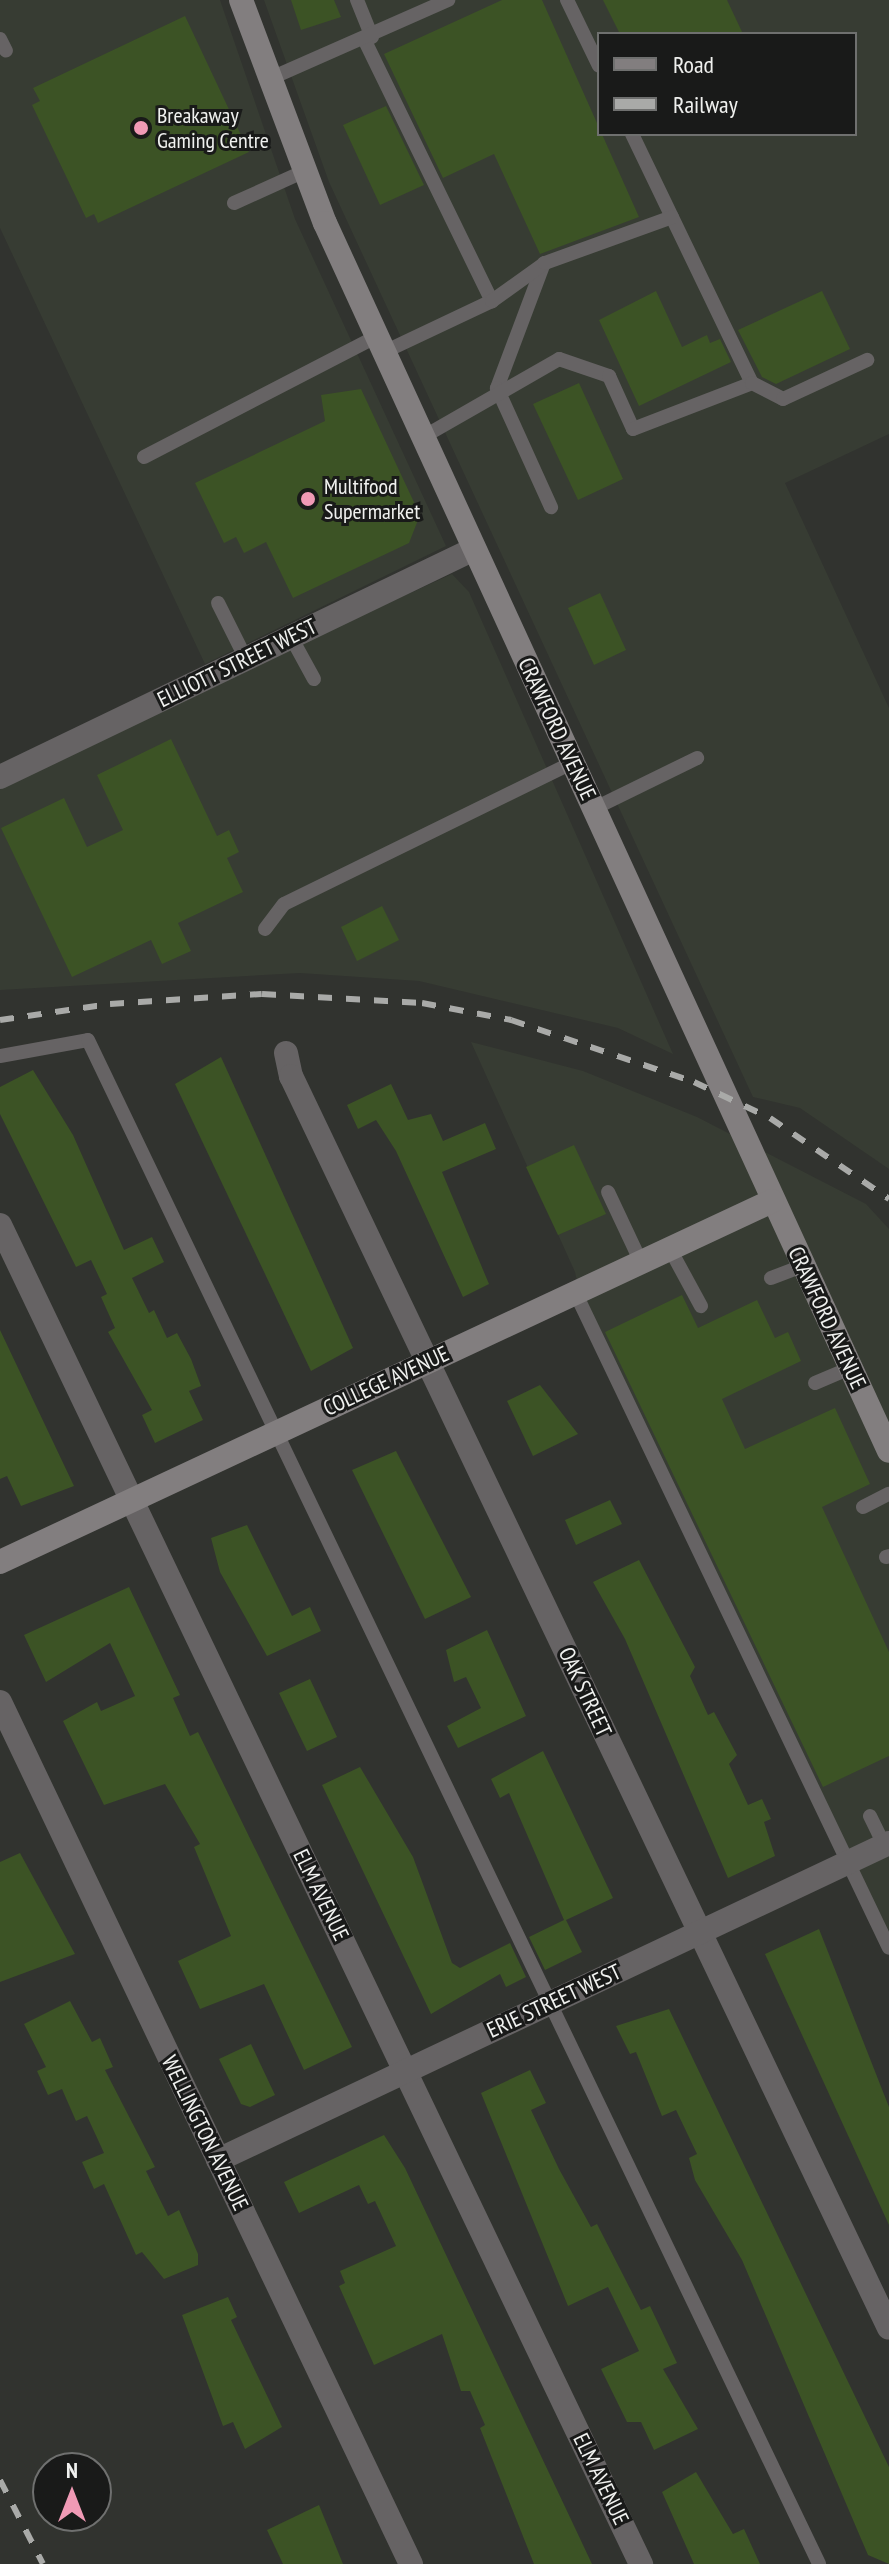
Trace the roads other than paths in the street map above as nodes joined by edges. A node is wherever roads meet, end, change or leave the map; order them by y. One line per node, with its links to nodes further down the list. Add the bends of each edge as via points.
1 (241, 0): 7 (street, CRAWFORD AVENUE)
2 (357, 0): 5 (lane)
3 (448, 0): 5 (lane)
4 (567, 0): 6 (lane)
5 (368, 38): 7 (lane); 13 (lane)
6 (597, 62)
7 (269, 79): 9 (street, CRAWFORD AVENUE)
8 (633, 136): 11 (lane)
9 (305, 171): 10 (lane); 14 (street, CRAWFORD AVENUE)
10 (234, 203)
11 (672, 217): 12 (lane); 16 (lane)
12 (545, 263): 13 (lane); 17 (lane)
13 (492, 301): 14 (lane)
14 (381, 344): 18 (street, CRAWFORD AVENUE); 19 (lane)
15 (867, 360): 16 (lane, via 783,399)
16 (752, 383): 17 (lane, via 633,429 609,376 559,359)
17 (497, 388): 18 (lane); 20 (lane)
18 (423, 437): 21 (street, CRAWFORD AVENUE)
19 (144, 457)
20 (551, 507)
21 (474, 549): 23 (street, ELLIOTT STREET WEST); 27 (street, CRAWFORD AVENUE)
22 (218, 603): 24 (lane)
23 (291, 637): 24 (street, ELLIOTT STREET WEST); 25 (lane)
24 (246, 659): 28 (street, ELLIOTT STREET WEST)
25 (314, 679)
26 (697, 758): 29 (lane)
27 (572, 763): 29 (street, CRAWFORD AVENUE); 30 (lane, via 284,904)
28 (0, 777)
29 (593, 809): 34 (street, CRAWFORD AVENUE)
30 (265, 929)
31 (286, 1053): 42 (street, OAK STREET)
32 (0, 1056): 45 (lane, via 88,1040)
33 (608, 1192): 37 (lane)
34 (772, 1201): 36 (street, COLLEGE AVENUE); 38 (street, CRAWFORD AVENUE)
35 (0, 1225): 48 (street, ELM AVENUE)
36 (670, 1249): 37 (street, COLLEGE AVENUE); 41 (lane)
37 (641, 1262): 40 (street, COLLEGE AVENUE)
38 (802, 1266): 39 (lane); 43 (street, CRAWFORD AVENUE)
39 (771, 1278)
40 (575, 1292): 42 (street, COLLEGE AVENUE); 54 (lane)
41 (701, 1306)
42 (428, 1362): 45 (street, COLLEGE AVENUE); 55 (street, OAK STREET)
43 (850, 1368): 44 (lane); 46 (street, CRAWFORD AVENUE)
44 (815, 1383)
45 (279, 1432): 48 (street, COLLEGE AVENUE); 57 (lane)
46 (889, 1451)
47 (889, 1494): 49 (lane)
48 (132, 1500): 50 (street, COLLEGE AVENUE); 58 (street, ELM AVENUE)
49 (863, 1507)
50 (0, 1562)
51 (0, 1702): 59 (street, WELLINGTON AVENUE)
52 (870, 1816): 53 (lane)
53 (887, 1844): 54 (street, ERIE STREET WEST)
54 (848, 1862): 55 (street, ERIE STREET WEST); 56 (lane)
55 (700, 1932): 57 (street, ERIE STREET WEST); 60 (street, OAK STREET)
56 (889, 1948)
57 (549, 2003): 58 (street, ERIE STREET WEST); 63 (lane)
58 (406, 2072): 59 (street, ERIE STREET WEST); 62 (street, ELM AVENUE)
59 (218, 2160): 61 (street, WELLINGTON AVENUE)
60 (889, 2328)
61 (411, 2564)
62 (641, 2564)
63 (819, 2564)

